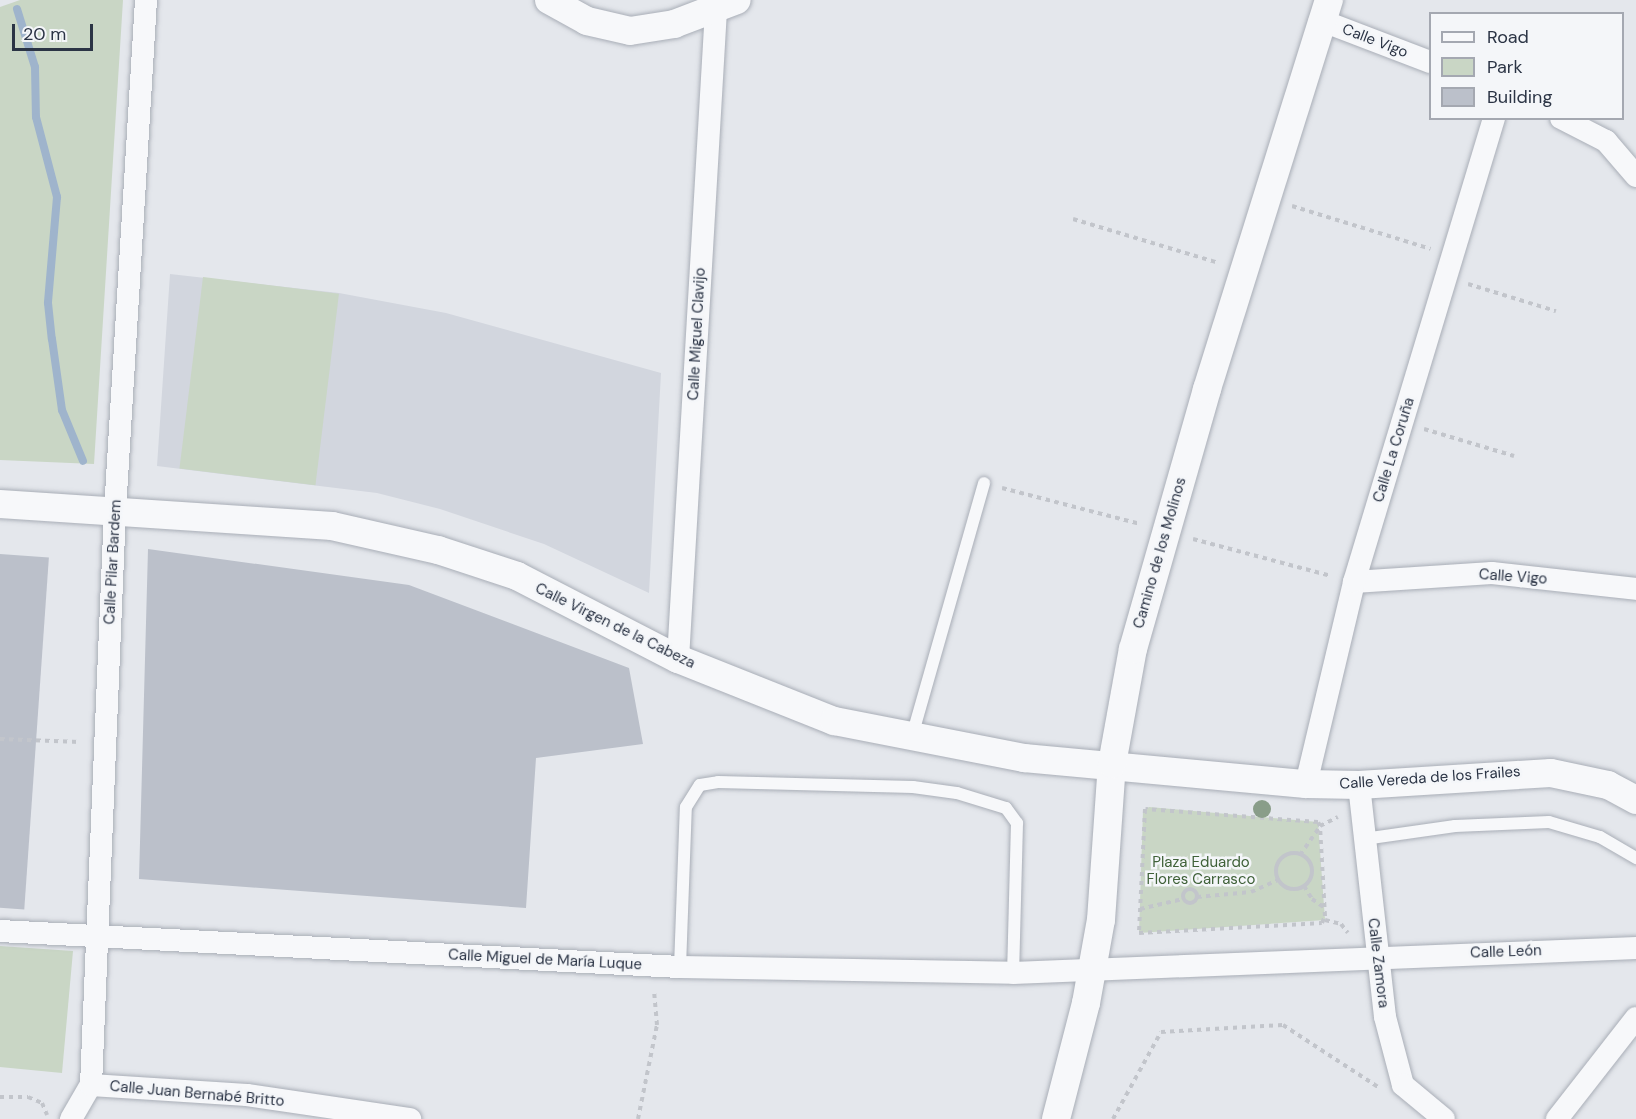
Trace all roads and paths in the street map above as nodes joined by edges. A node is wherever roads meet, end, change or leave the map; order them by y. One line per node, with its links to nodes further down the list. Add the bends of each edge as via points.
1 (146, 0): 19 (street, Calle Pilar Bardem)
2 (549, 0): 3 (street, via 586,21 630,31 674,24)
3 (727, 5): 22 (street, Calle Miguel Clavijo)
4 (1324, 10): 5 (street, Calle Vigo); 9 (street, Camino de los Molinos)
5 (1429, 61)
6 (1493, 120): 11 (street, Calle La Coruña)
7 (1565, 120): 8 (street, via 1606,141)
8 (1636, 176)
9 (1265, 198): 11 (path); 12 (street, Camino de los Molinos)
10 (1073, 219): 12 (path)
11 (1453, 255): 13 (street, Calle La Coruña)
12 (1244, 270): 26 (street, Camino de los Molinos, via 1136,638)
13 (1446, 277): 14 (path); 15 (street, Calle La Coruña)
14 (1556, 311)
15 (1403, 423): 16 (path); 20 (street, Calle La Coruña)
16 (1514, 456)
17 (984, 483): 23 (lane)
18 (0, 504): 19 (street, Calle Virgen de la Cabeza)
19 (115, 511): 22 (street, Calle Virgen de la Cabeza, via 332,526 438,550 517,576); 25 (street, Calle Pilar Bardem)
20 (1354, 582): 21 (street, Calle Vigo, via 1492,573); 27 (street, Calle La Coruña)
21 (1636, 589)
22 (678, 659): 23 (street, Calle Virgen de la Cabeza, via 834,721)
23 (912, 736): 26 (street, Calle Virgen de la Cabeza, via 1024,758)
24 (0, 739): 25 (path)
25 (105, 743): 41 (street, Calle Pilar Bardem)
26 (1112, 764): 27 (street, Calle Vereda de los Frailes); 46 (street, Camino de los Molinos, via 1101,920)
27 (1306, 784): 28 (street, Calle Vereda de los Frailes)
28 (1359, 785): 29 (street, Calle Vereda de los Frailes, via 1551,773 1608,784); 31 (street, Calle Zamora)
29 (1636, 800)
30 (1320, 826): 32 (path); 38 (path); 39 (path, via 1312,820 1145,809)
31 (1364, 839): 33 (lane, via 1455,826 1549,822 1600,837); 43 (street, Calle Zamora)
32 (1300, 855): 34 (path, via 1281,859 1276,869); 35 (path, via 1311,871)
33 (1636, 858)
34 (1278, 880): 35 (path, via 1287,888); 36 (path, via 1251,892)
35 (1304, 886): 38 (path, via 1312,899)
36 (1197, 897): 37 (path, via 1191,903); 37 (path, via 1195,891 1188,889)
37 (1183, 899): 39 (path)
38 (1325, 908): 39 (path, via 1322,923 1139,933)
39 (1140, 909)
40 (0, 931): 41 (street, Calle Miguel de María Luque)
41 (97, 937): 44 (street, Calle Miguel de María Luque); 49 (street, Calle Pilar Bardem)
42 (1636, 948): 43 (street, Calle León)
43 (1376, 957): 46 (street); 50 (street, Calle Zamora, via 1385,1017)
44 (652, 965): 45 (street, Calle Miguel de María Luque); 55 (path, via 657,1025)
45 (680, 967): 47 (street, Calle Miguel de María Luque); 47 (lane, via 686,807 693,791 709,782 913,787 957,793 1006,808 1017,823)
46 (1090, 971): 47 (street, Calle Miguel de María Luque); 56 (street, Camino de los Molinos)
47 (1013, 974)
48 (1636, 1018): 59 (street)
49 (90, 1085): 53 (street, Calle Pilar Bardem); 54 (street, Calle Juan Bernabé Britto, via 248,1095)
50 (1403, 1085): 57 (path, via 1386,1092 1283,1025 1161,1032); 58 (street)
51 (0, 1097): 52 (path, via 28,1097 42,1103)
52 (48, 1119)
53 (71, 1119)
54 (410, 1119)
55 (638, 1119)
56 (1056, 1119)
57 (1113, 1119)
58 (1444, 1119)
59 (1557, 1119)

